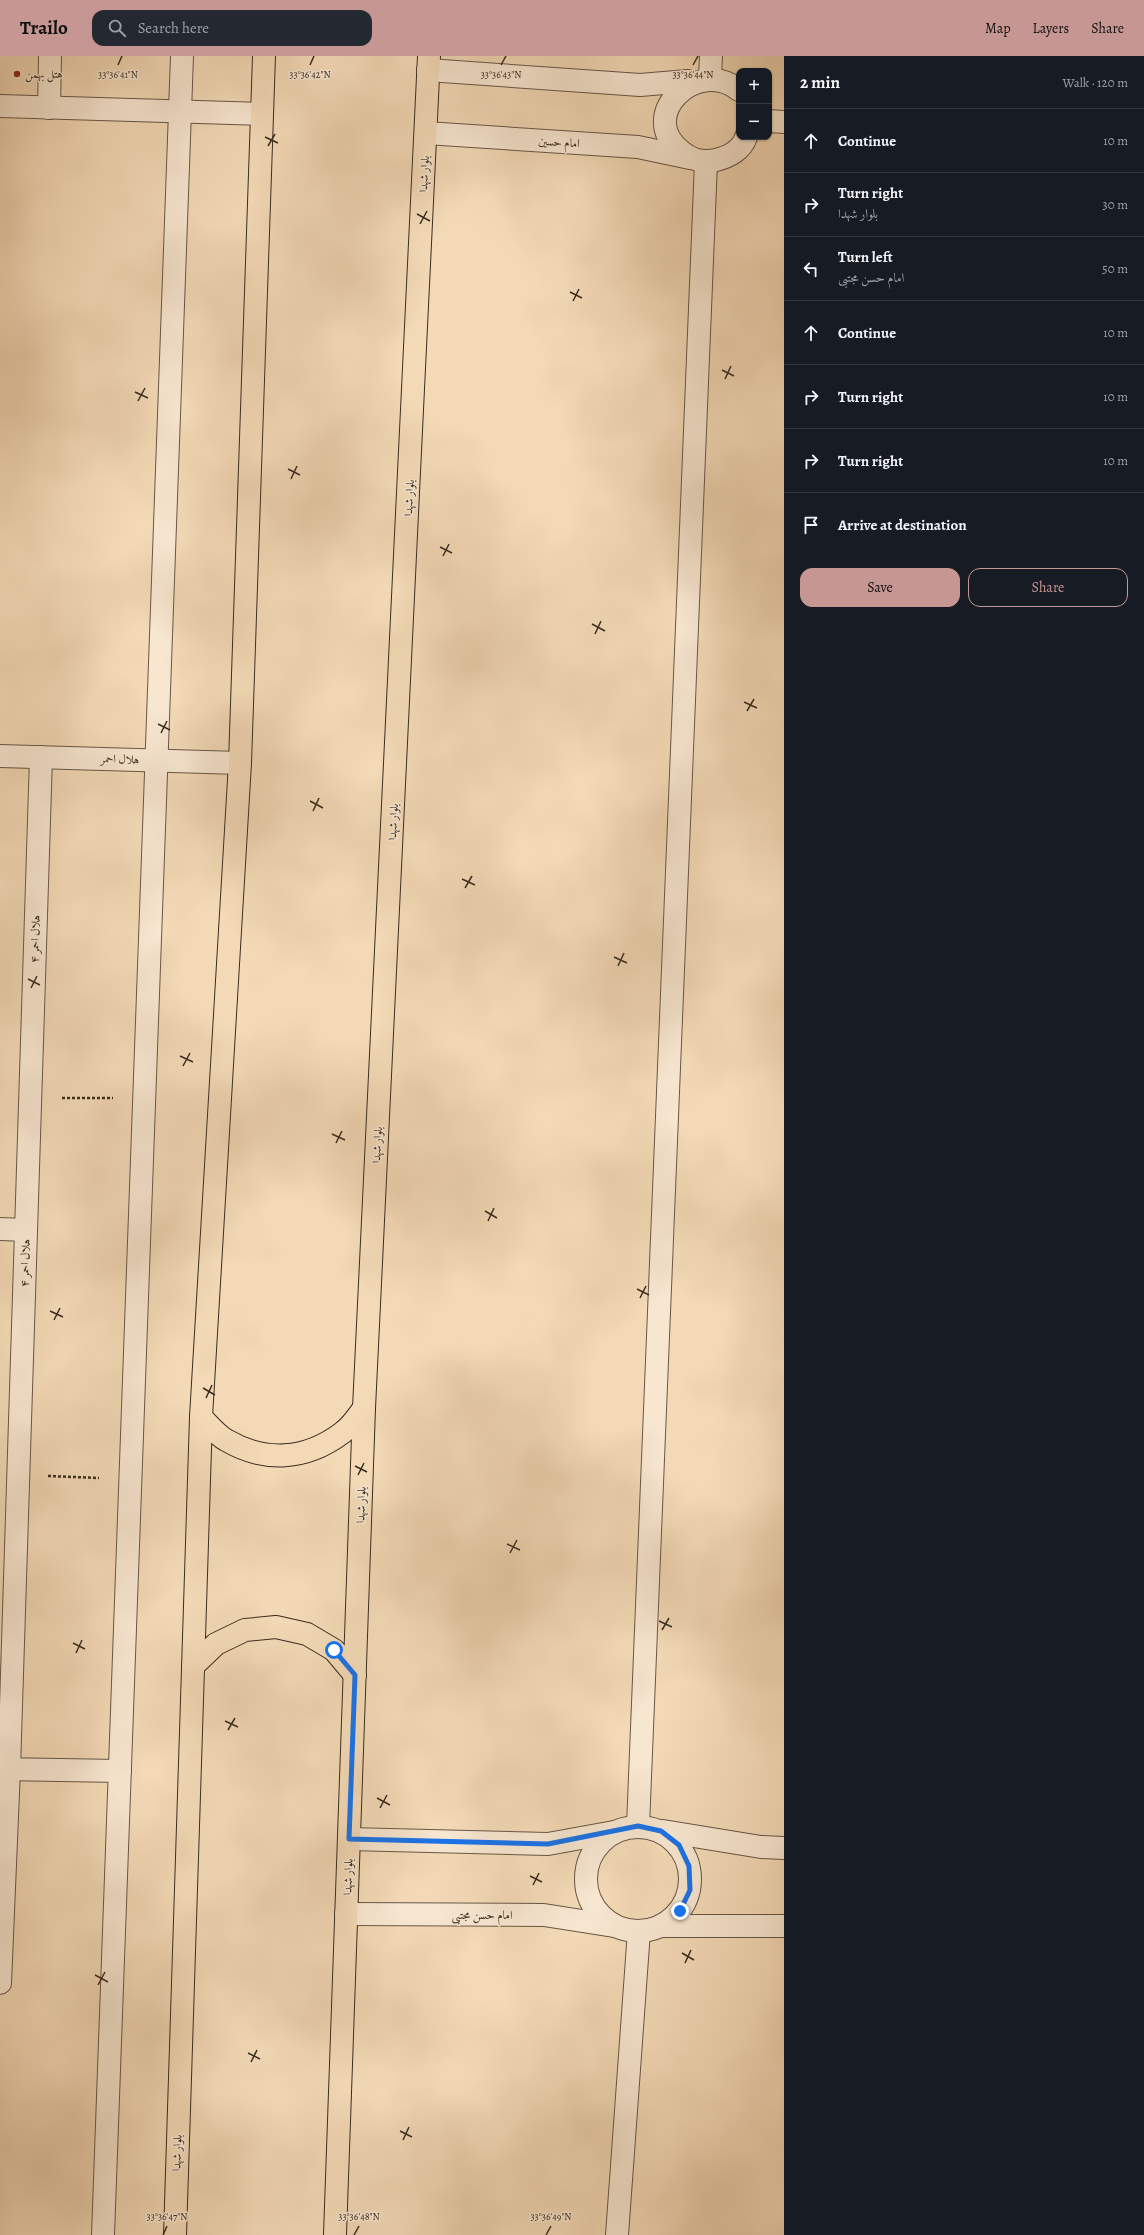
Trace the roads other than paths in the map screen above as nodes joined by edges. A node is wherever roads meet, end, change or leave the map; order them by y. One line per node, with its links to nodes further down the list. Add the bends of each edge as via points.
1 (50, 56): 9 (street)
2 (182, 56): 10 (street)
3 (264, 56): 11 (main road, بلوار شهدا)
4 (428, 63): 6 (street, via 640,86); 14 (main road, بلوار شهدا)
5 (710, 66): 6 (street); 7 (street)
6 (688, 80): 16 (street, via 673,93 666,110 666,129 674,146)
7 (736, 87)
8 (0, 106): 9 (street)
9 (49, 108): 10 (street)
10 (181, 111): 11 (street); 19 (street)
11 (262, 114): 20 (main road, بلوار شهدا)
12 (772, 121): 13 (street)
13 (784, 122)
14 (426, 133): 16 (street, امام حسین, via 638,146); 23 (main road, بلوار شهدا)
15 (745, 140): 16 (street, via 728,157)
16 (698, 160): 29 (street)
17 (0, 756): 18 (street, هلال احمر)
18 (41, 757): 19 (street, هلال احمر); 22 (street, هلال احمر ۴)
19 (155, 760): 20 (street, هلال احمر); 28 (street)
20 (240, 763): 24 (main road, بلوار شهدا)
21 (0, 1229): 22 (street)
22 (26, 1230): 27 (street, هلال احمر ۴, via 19,1475)
23 (364, 1408): 24 (main road, via 344,1432 316,1449 285,1456 253,1453 224,1440); 26 (main road, بلوار شهدا)
24 (201, 1417): 25 (main road, بلوار شهدا)
25 (193, 1666): 26 (main road, via 223,1640 245,1630 276,1627 307,1634 334,1650); 41 (main road, بلوار شهدا)
26 (355, 1675): 32 (main road, بلوار شهدا)
27 (5, 1769): 28 (street); 39 (street, هلال احمر ۴)
28 (120, 1771): 40 (street)
29 (638, 1826): 30 (street); 31 (street)
30 (661, 1831): 33 (street, via 761,1847); 36 (street, via 679,1845 689,1866 690,1890 680,1911)
31 (615, 1832): 32 (street, via 548,1844); 35 (street, via 597,1846 590,1860 587,1868 587,1891 597,1912)
32 (349, 1839): 34 (main road, بلوار شهدا)
33 (784, 1848)
34 (346, 1914): 35 (street, امام حسن مجتبی, via 544,1915); 42 (main road, بلوار شهدا)
35 (616, 1926): 38 (street)
36 (662, 1926): 37 (street); 38 (street)
37 (784, 1926)
38 (639, 1931): 43 (street)
39 (0, 1983)
40 (103, 2235)
41 (175, 2235)
42 (335, 2235)
43 (617, 2235)

